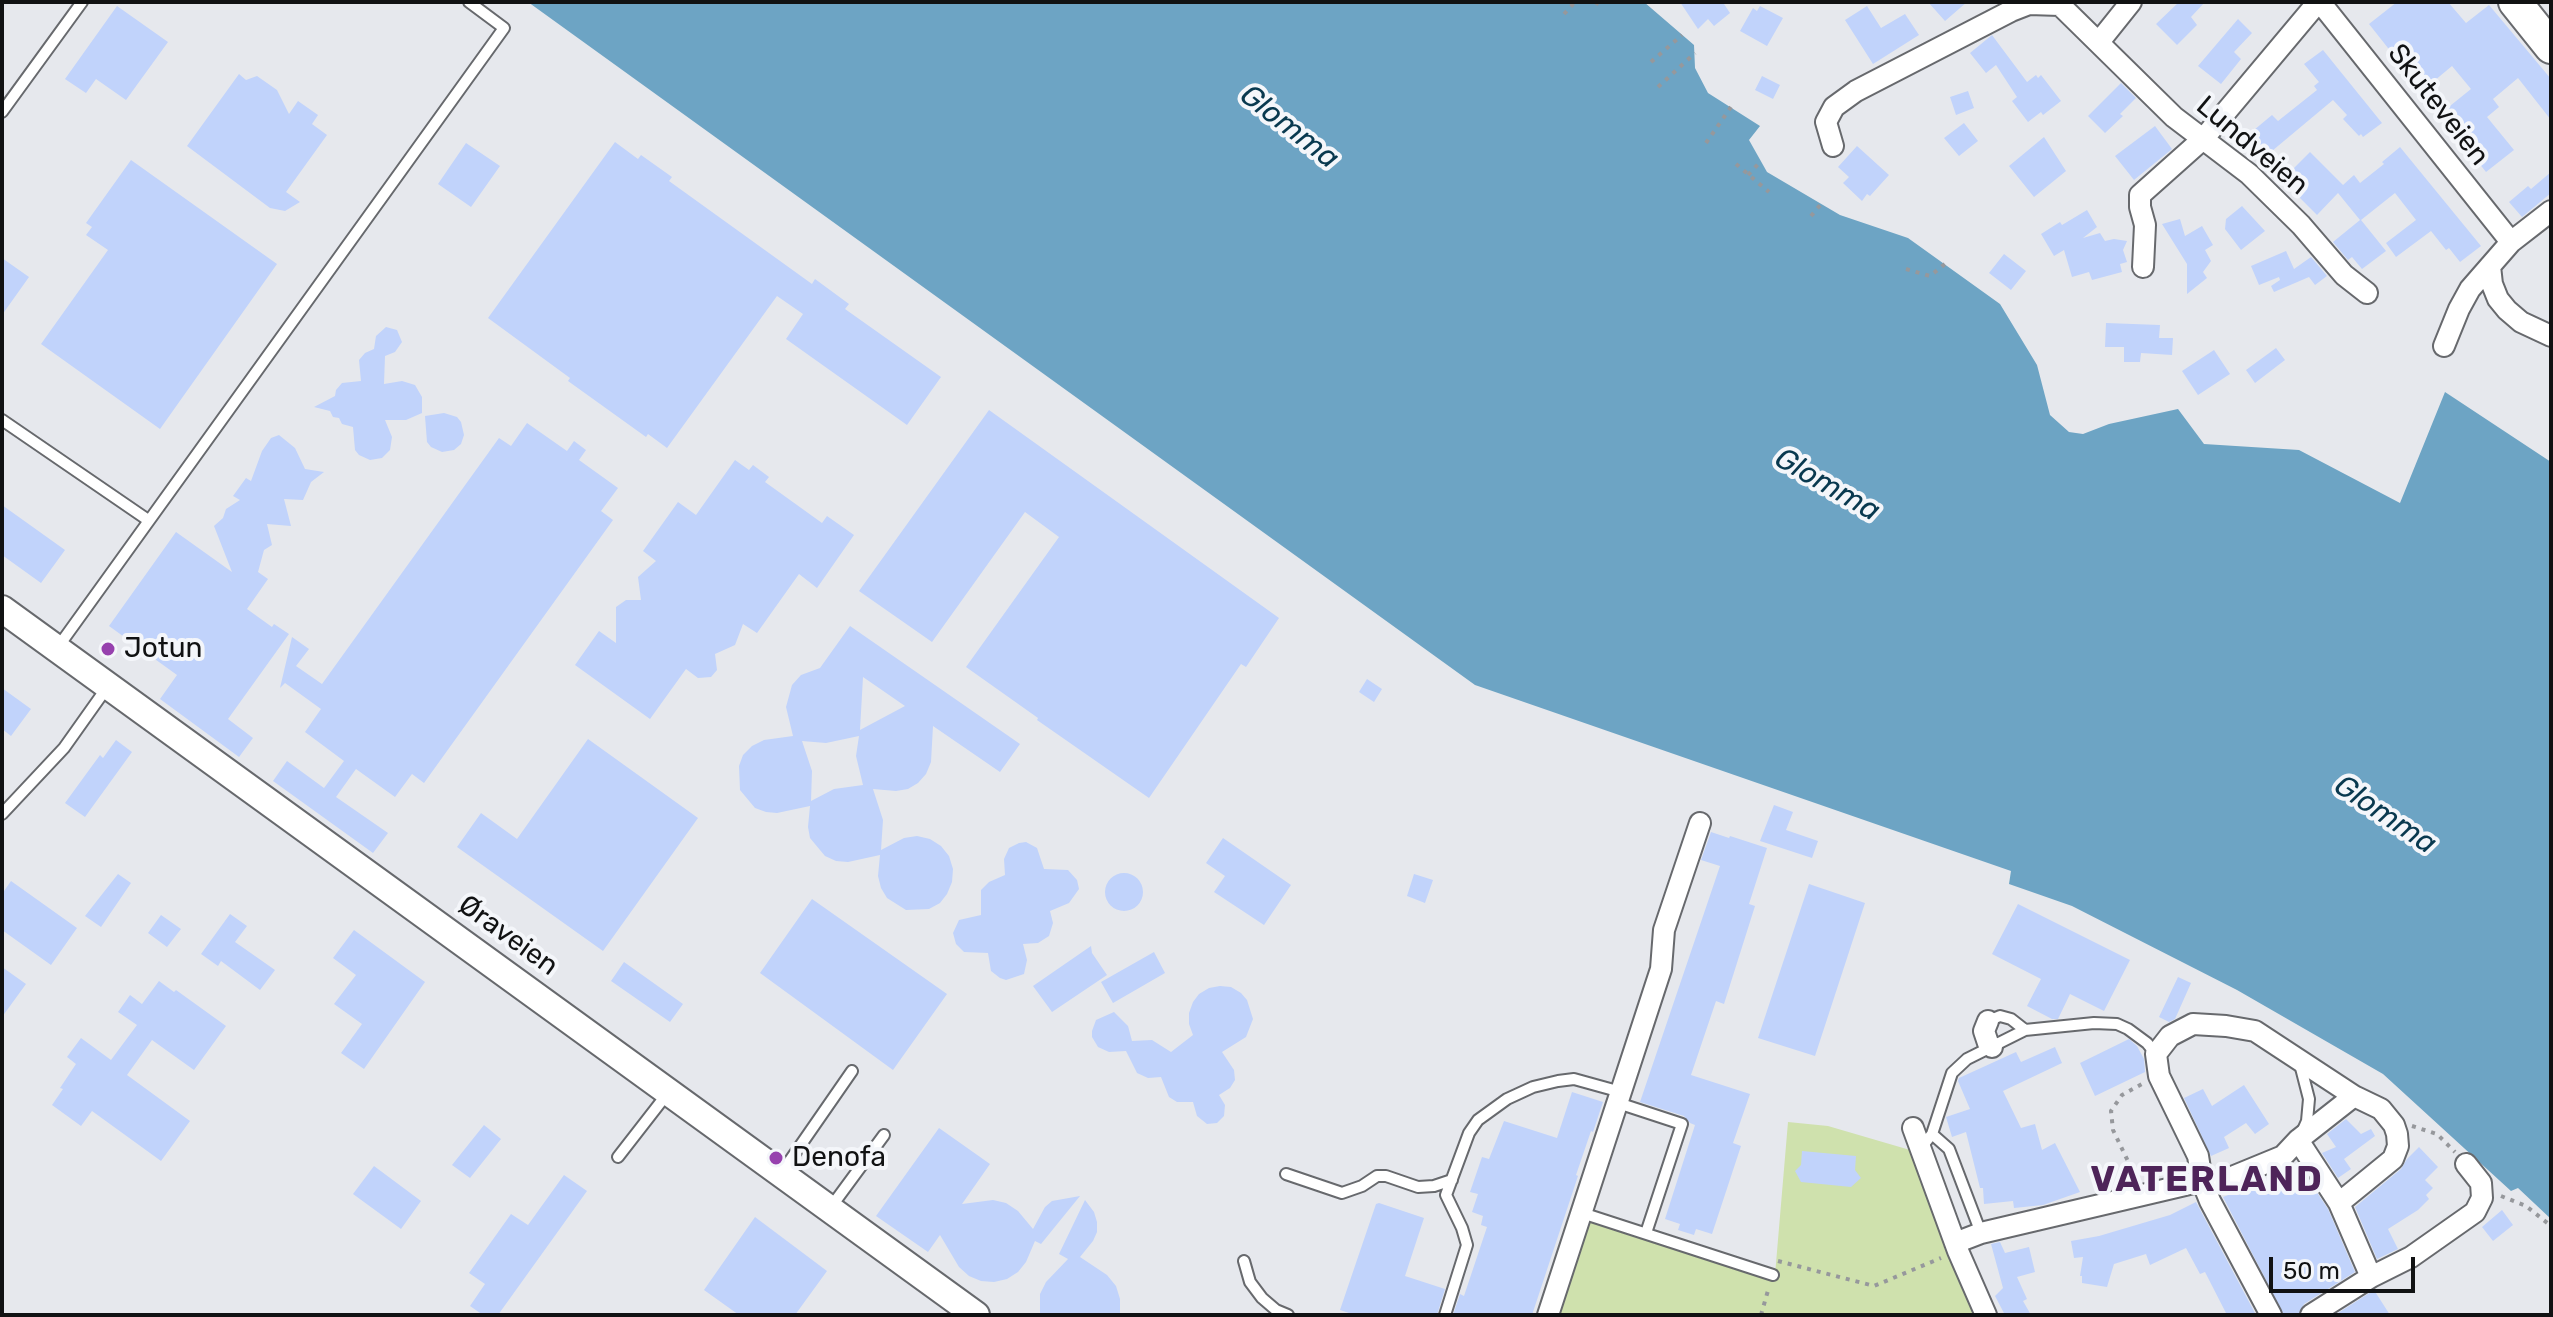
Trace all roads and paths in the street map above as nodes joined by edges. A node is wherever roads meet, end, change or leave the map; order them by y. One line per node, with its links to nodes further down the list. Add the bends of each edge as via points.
1 (82, 2): 16 (lane)
2 (469, 2): 36 (lane, via 504,28)
3 (1575, 2): 8 (path)
4 (2131, 2): 10 (street)
5 (2319, 2): 17 (street); 27 (street, Skuteveien)
6 (2515, 2): 11 (main road)
7 (2059, 4): 10 (street, Lundveien); 19 (street, via 2029,4 2011,11 1856,91 1834,107 1826,122)
8 (1564, 14)
9 (1682, 35): 13 (path)
10 (2099, 42): 17 (street, Lundveien, via 2174,117)
11 (2551, 47)
12 (1695, 53): 14 (path)
13 (1651, 62)
14 (1658, 87)
15 (1731, 107): 18 (path)
16 (2, 112)
17 (2204, 138): 30 (street, via 2140,195); 32 (street, Lundveien, via 2249,174)
18 (1706, 143)
19 (1833, 146)
20 (1761, 161): 22 (path)
21 (1736, 164): 22 (path)
22 (1748, 175): 23 (path)
23 (1769, 192)
24 (1821, 204): 26 (path)
25 (2551, 211): 27 (street)
26 (1811, 216)
27 (2511, 242): 29 (street)
28 (1945, 264): 31 (path, via 1930,276)
29 (2490, 266): 33 (street, via 2492,284 2507,310); 34 (street, via 2470,289)
30 (2143, 267)
31 (1906, 269)
32 (2367, 293)
33 (2551, 336)
34 (2444, 346)
35 (2, 420): 36 (lane)
36 (148, 520): 38 (lane)
37 (2, 609): 38 (street, Øraveien)
38 (57, 649): 39 (street, Øraveien)
39 (108, 686): 40 (lane, via 64,748); 49 (street, Øraveien)
40 (2, 814)
41 (1700, 823): 51 (street, via 1664,930 1661,969)
42 (1988, 1021): 43 (lane, via 2000,1016); 44 (street, via 1984,1031)
43 (2025, 1030): 44 (lane); 45 (lane, via 2117,1024)
44 (1992, 1047): 54 (lane, via 1952,1073)
45 (2156, 1054): 46 (street, via 2170,1036 2193,1024 2255,1031); 48 (street)
46 (2300, 1062): 50 (street); 55 (lane, via 2309,1099)
47 (852, 1071): 58 (lane)
48 (2159, 1076): 61 (street, via 2198,1156); 63 (path, via 2122,1095 2111,1111 2113,1130)
49 (668, 1092): 56 (lane); 58 (street, Øraveien)
50 (2354, 1096): 52 (street, via 2381,1109); 55 (street)
51 (1620, 1098): 60 (lane, via 1574,1079 1533,1087 1507,1099 1469,1133); 66 (street); 68 (lane, via 1682,1124)
52 (2394, 1125): 57 (path, via 2437,1134); 64 (street, via 2398,1146 2393,1159)
53 (884, 1135): 65 (lane)
54 (1922, 1137): 69 (lane, via 1949,1149); 70 (street)
55 (2298, 1140): 61 (street, via 2283,1156 2227,1179); 64 (street)
56 (618, 1157)
57 (2466, 1164): 62 (street)
58 (781, 1174): 65 (street, Øraveien)
59 (1286, 1174): 60 (lane, via 1342,1193 1377,1176 1418,1187)
60 (1452, 1180): 76 (lane, via 1446,1195 1467,1245)
61 (2202, 1181): 63 (street); 80 (street)
62 (2483, 1193): 67 (path, via 2526,1206); 73 (street, via 2466,1219)
63 (2142, 1195): 69 (street)
64 (2339, 1203): 73 (street)
65 (830, 1209): 74 (street, Øraveien)
66 (1582, 1213): 68 (lane); 77 (street)
67 (2551, 1226)
68 (1646, 1233): 72 (lane)
69 (1981, 1233): 70 (street)
70 (1956, 1247): 72 (path, via 1874,1286 1769,1258); 79 (street)
71 (1244, 1261): 75 (lane, via 1262,1298)
72 (1768, 1273): 78 (path)
73 (2371, 1277): 81 (street)
74 (976, 1315)
75 (1288, 1315)
76 (1445, 1315)
77 (1548, 1315)
78 (1761, 1315)
79 (1986, 1315)
80 (2271, 1315)
81 (2311, 1315)

